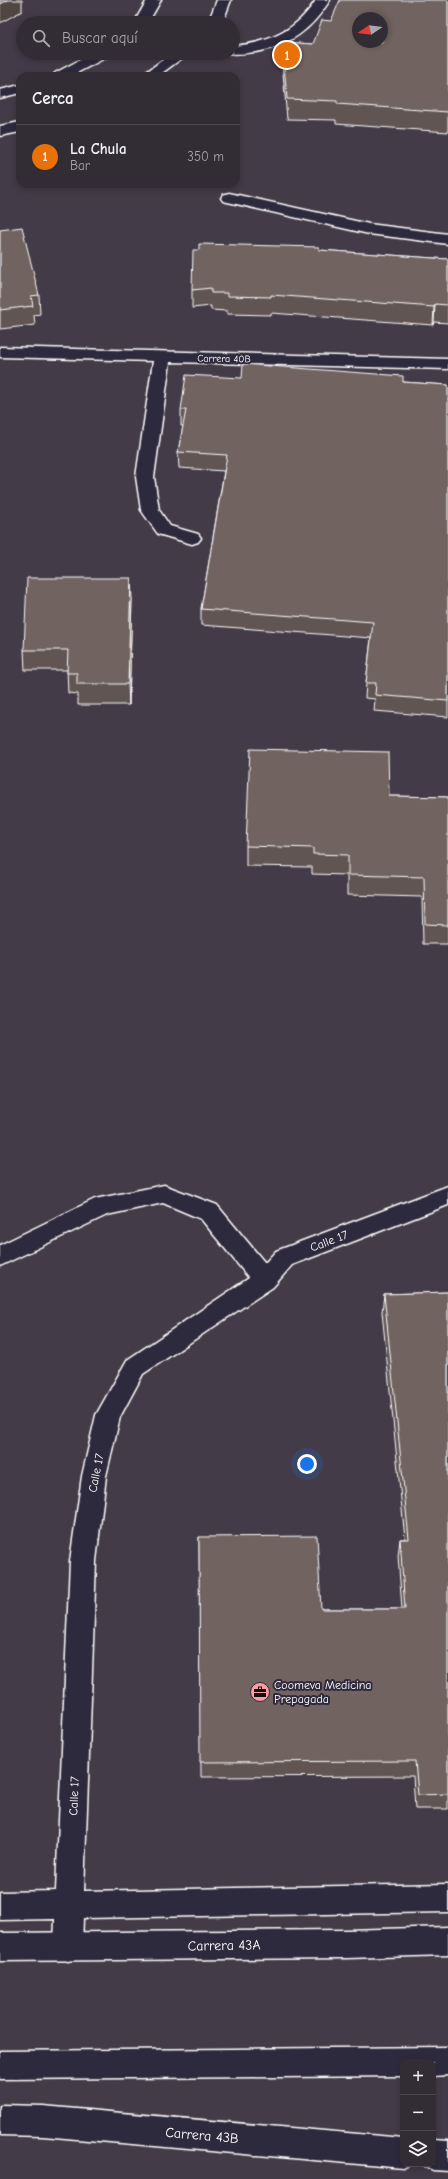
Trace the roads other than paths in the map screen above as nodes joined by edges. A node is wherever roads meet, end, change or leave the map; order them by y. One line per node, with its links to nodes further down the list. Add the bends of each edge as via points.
1 (154, 0): 4 (street)
2 (224, 0): 5 (street)
3 (323, 0): 6 (street, via 317,12 286,40 269,46)
4 (145, 16)
5 (218, 16)
6 (240, 49)
7 (91, 60): 9 (street)
8 (172, 60): 10 (street)
9 (68, 72)
10 (154, 72)
11 (16, 90): 12 (street)
12 (0, 94)
13 (16, 128): 14 (street)
14 (0, 131)
15 (229, 198): 16 (street, via 369,229)
16 (448, 239)
17 (0, 352): 18 (street, Carrera 40B)
18 (162, 357): 19 (street, Carrera 40B); 20 (street, via 145,477 150,510 164,530)
19 (448, 364)
20 (192, 538)
21 (448, 1195): 23 (street, Calle 17, via 284,1258)
22 (0, 1256): 23 (street, via 103,1206 164,1194 210,1212)
23 (265, 1280): 25 (street, Calle 17, via 135,1367 108,1415 94,1476 83,1561)
24 (448, 1898): 25 (street)
25 (70, 1905): 26 (street); 29 (street, Calle 17)
26 (0, 1906)
27 (448, 1941): 29 (street, Carrera 43A)
28 (0, 1947): 29 (street, Carrera 43A)
29 (68, 1947)
30 (448, 2061): 31 (street)
31 (0, 2065)
32 (0, 2120): 33 (street, Carrera 43B, via 42,2121)
33 (400, 2152)
34 (436, 2155): 35 (street)
35 (448, 2156)

